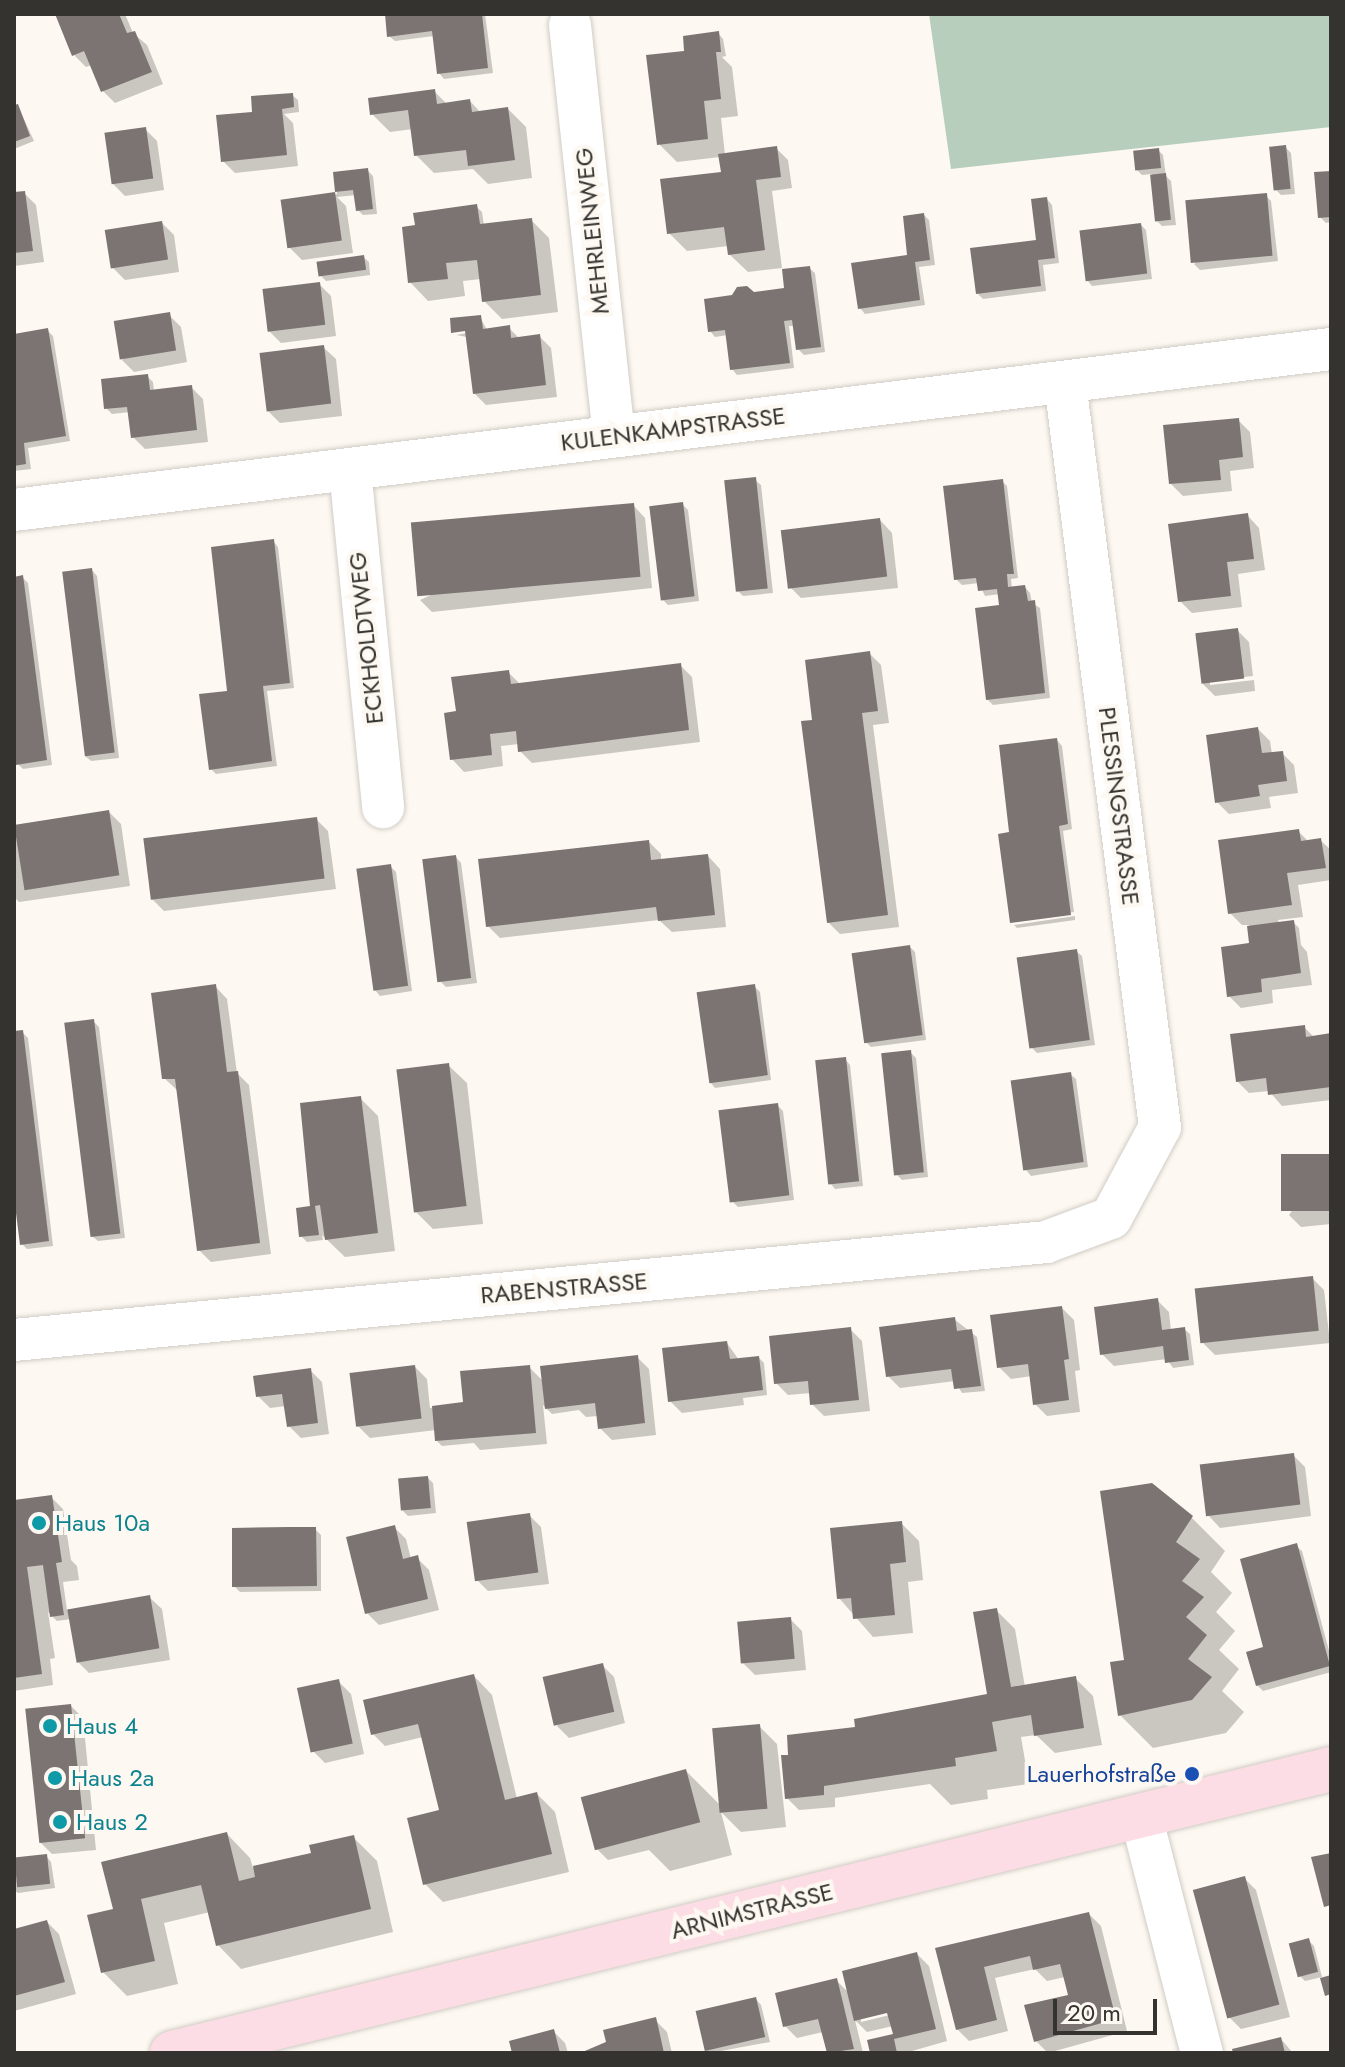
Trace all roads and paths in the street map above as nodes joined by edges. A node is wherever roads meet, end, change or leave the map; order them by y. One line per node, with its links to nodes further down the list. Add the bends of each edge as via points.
1 (570, 25): 4 (street, MEHRLEINWEG)
2 (1331, 349): 3 (street, KULENKAMPSTRASSE)
3 (1065, 382): 4 (street, KULENKAMPSTRASSE); 8 (street, PLESSINGSTRASSE, via 1160,1127)
4 (614, 436): 5 (street, KULENKAMPSTRASSE)
5 (350, 469): 6 (street, KULENKAMPSTRASSE); 7 (street, ECKHOLDTWEG)
6 (14, 510)
7 (383, 807)
8 (1111, 1218): 9 (street, RABENSTRASSE, via 1046,1242)
9 (14, 1340)
10 (1331, 1769): 11 (main road, ARNIMSTRASSE)
11 (1141, 1816): 12 (main road, ARNIMSTRASSE); 13 (street)
12 (172, 2053)
13 (1202, 2053)

